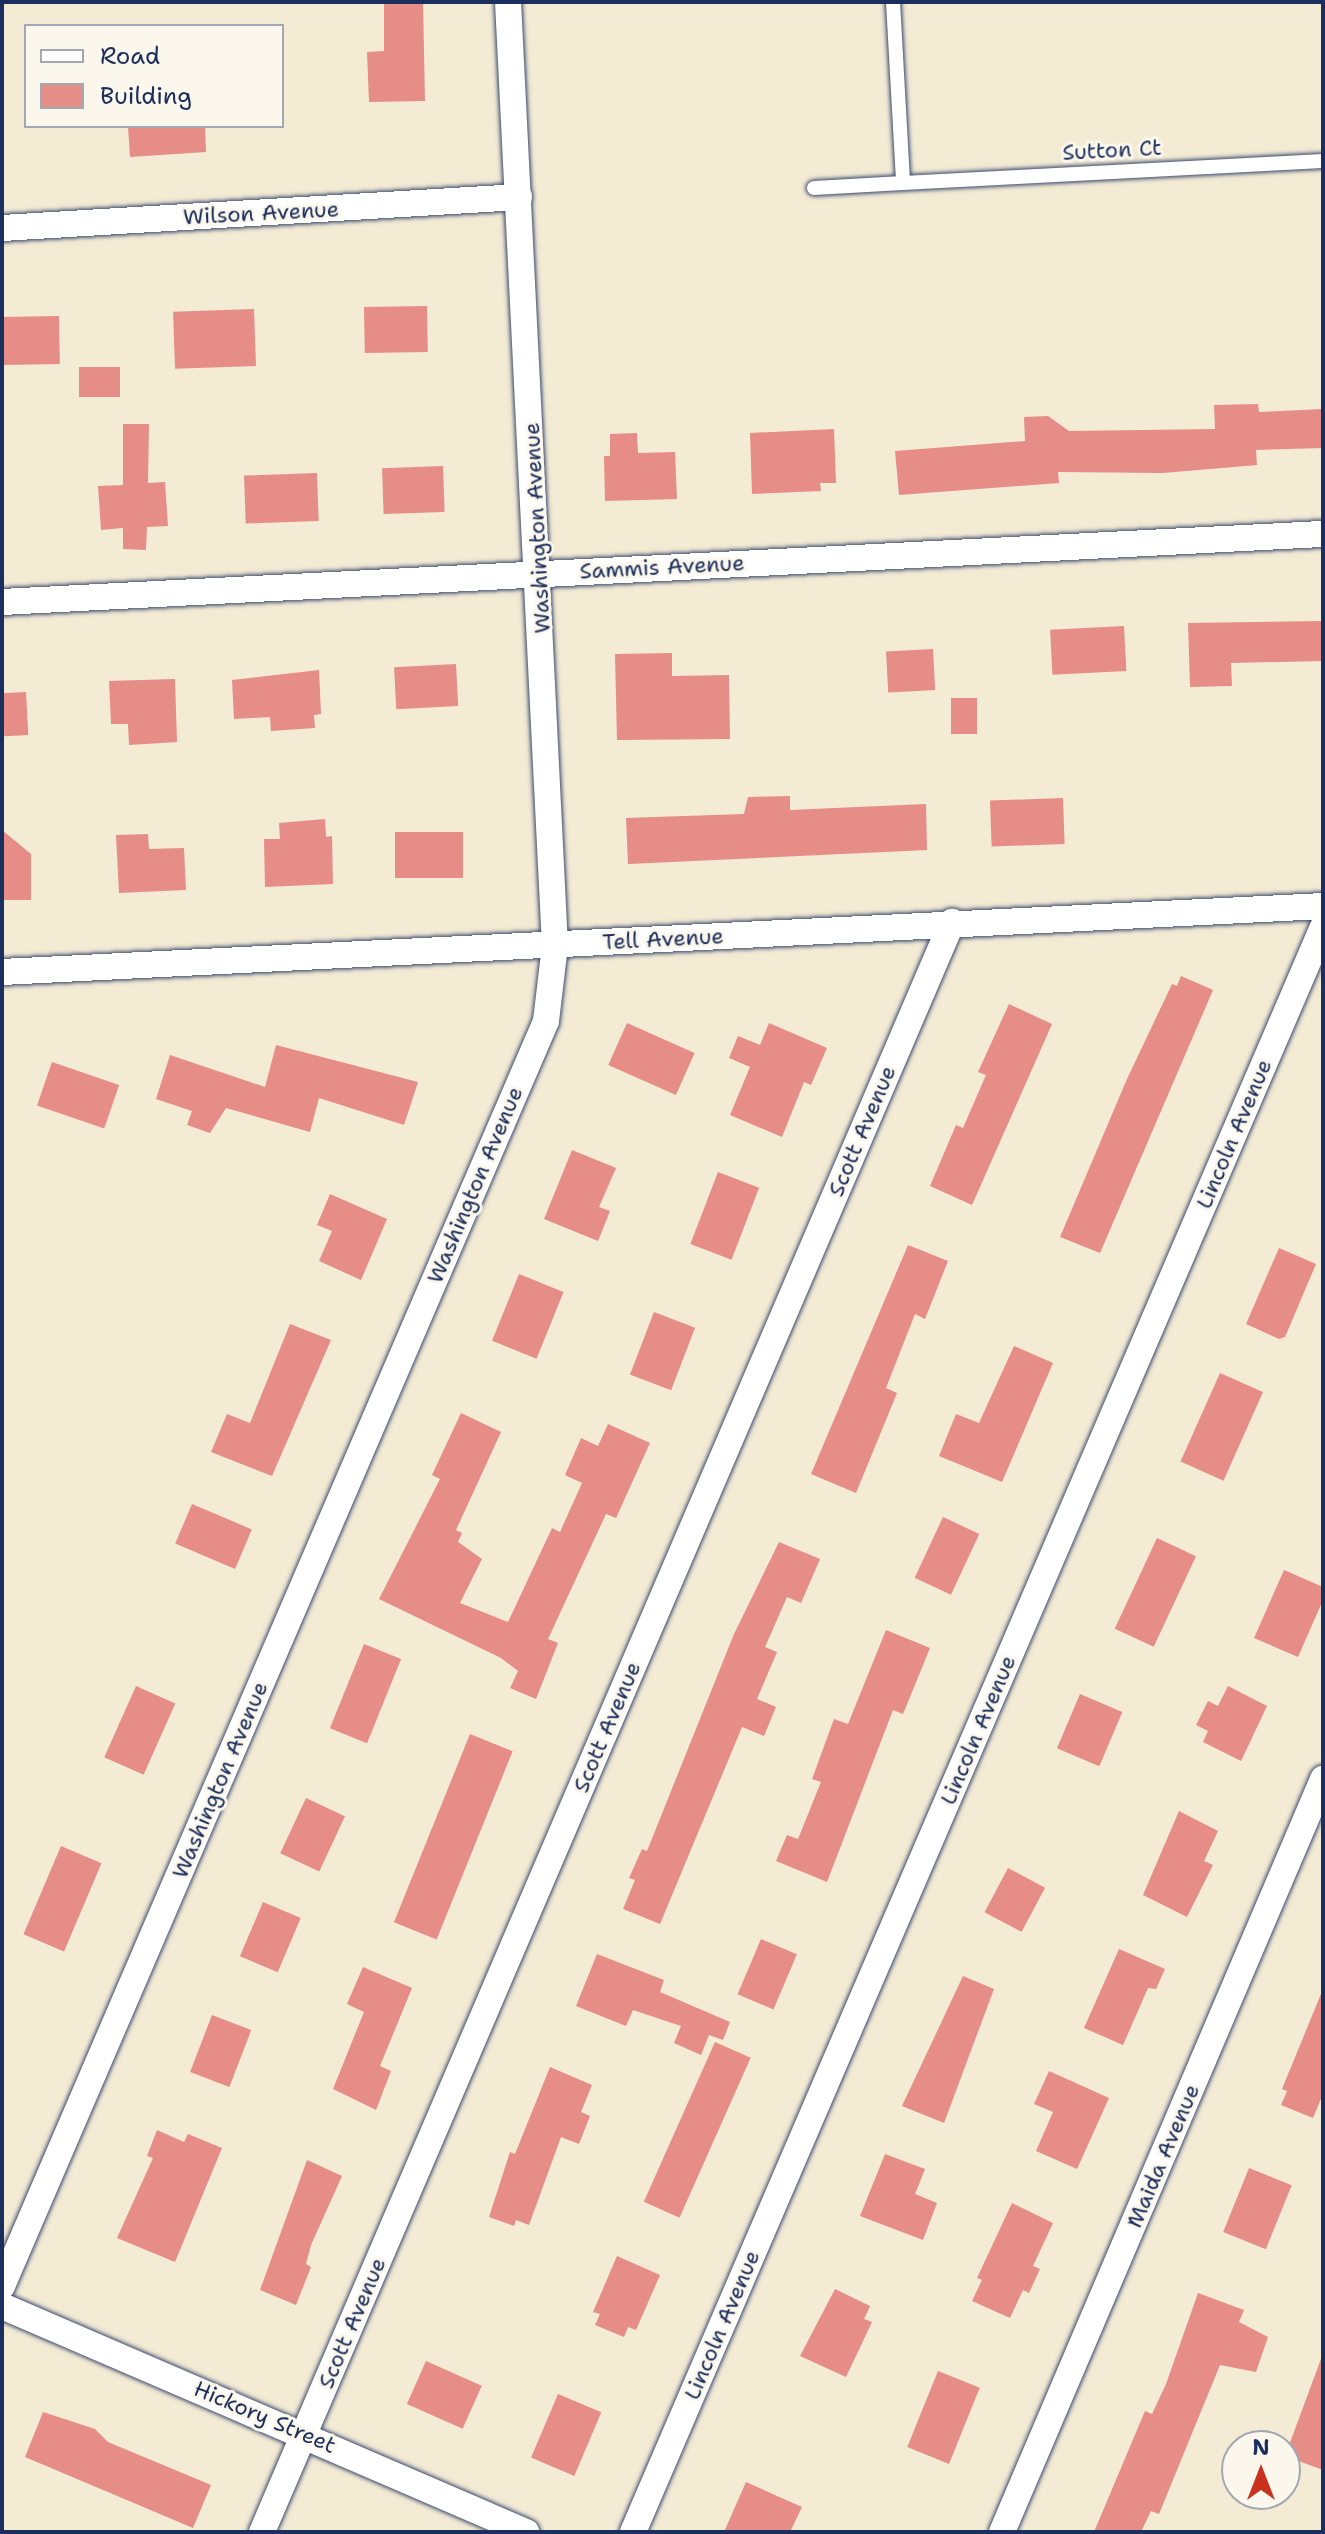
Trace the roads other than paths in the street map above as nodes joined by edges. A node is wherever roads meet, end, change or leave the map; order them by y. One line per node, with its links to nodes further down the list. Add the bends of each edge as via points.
1 (508, 2): 6 (street, Washington Avenue)
2 (893, 2): 4 (lane)
3 (1323, 161): 4 (lane, Sutton Ct)
4 (903, 183): 5 (lane, Sutton Ct)
5 (814, 188)
6 (519, 197): 7 (street, Wilson Avenue); 9 (street, Washington Avenue)
7 (2, 228)
8 (1323, 534): 9 (street, Sammis Avenue)
9 (540, 573): 10 (street, Sammis Avenue); 14 (street, Washington Avenue)
10 (2, 602)
11 (1323, 906): 12 (street, Tell Avenue)
12 (952, 922): 14 (street, Tell Avenue); 19 (street, Scott Avenue)
13 (1323, 927): 22 (street, Lincoln Avenue)
14 (555, 946): 15 (street, Tell Avenue); 17 (street, Washington Avenue, via 546,1021)
15 (2, 972)
16 (1323, 1779): 23 (street, Maida Avenue)
17 (2, 2286)
18 (2, 2306): 19 (street, Hickory Street)
19 (305, 2433): 20 (street, Scott Avenue); 21 (street, Hickory Street)
20 (262, 2532)
21 (526, 2532)
22 (633, 2532)
23 (1002, 2532)

